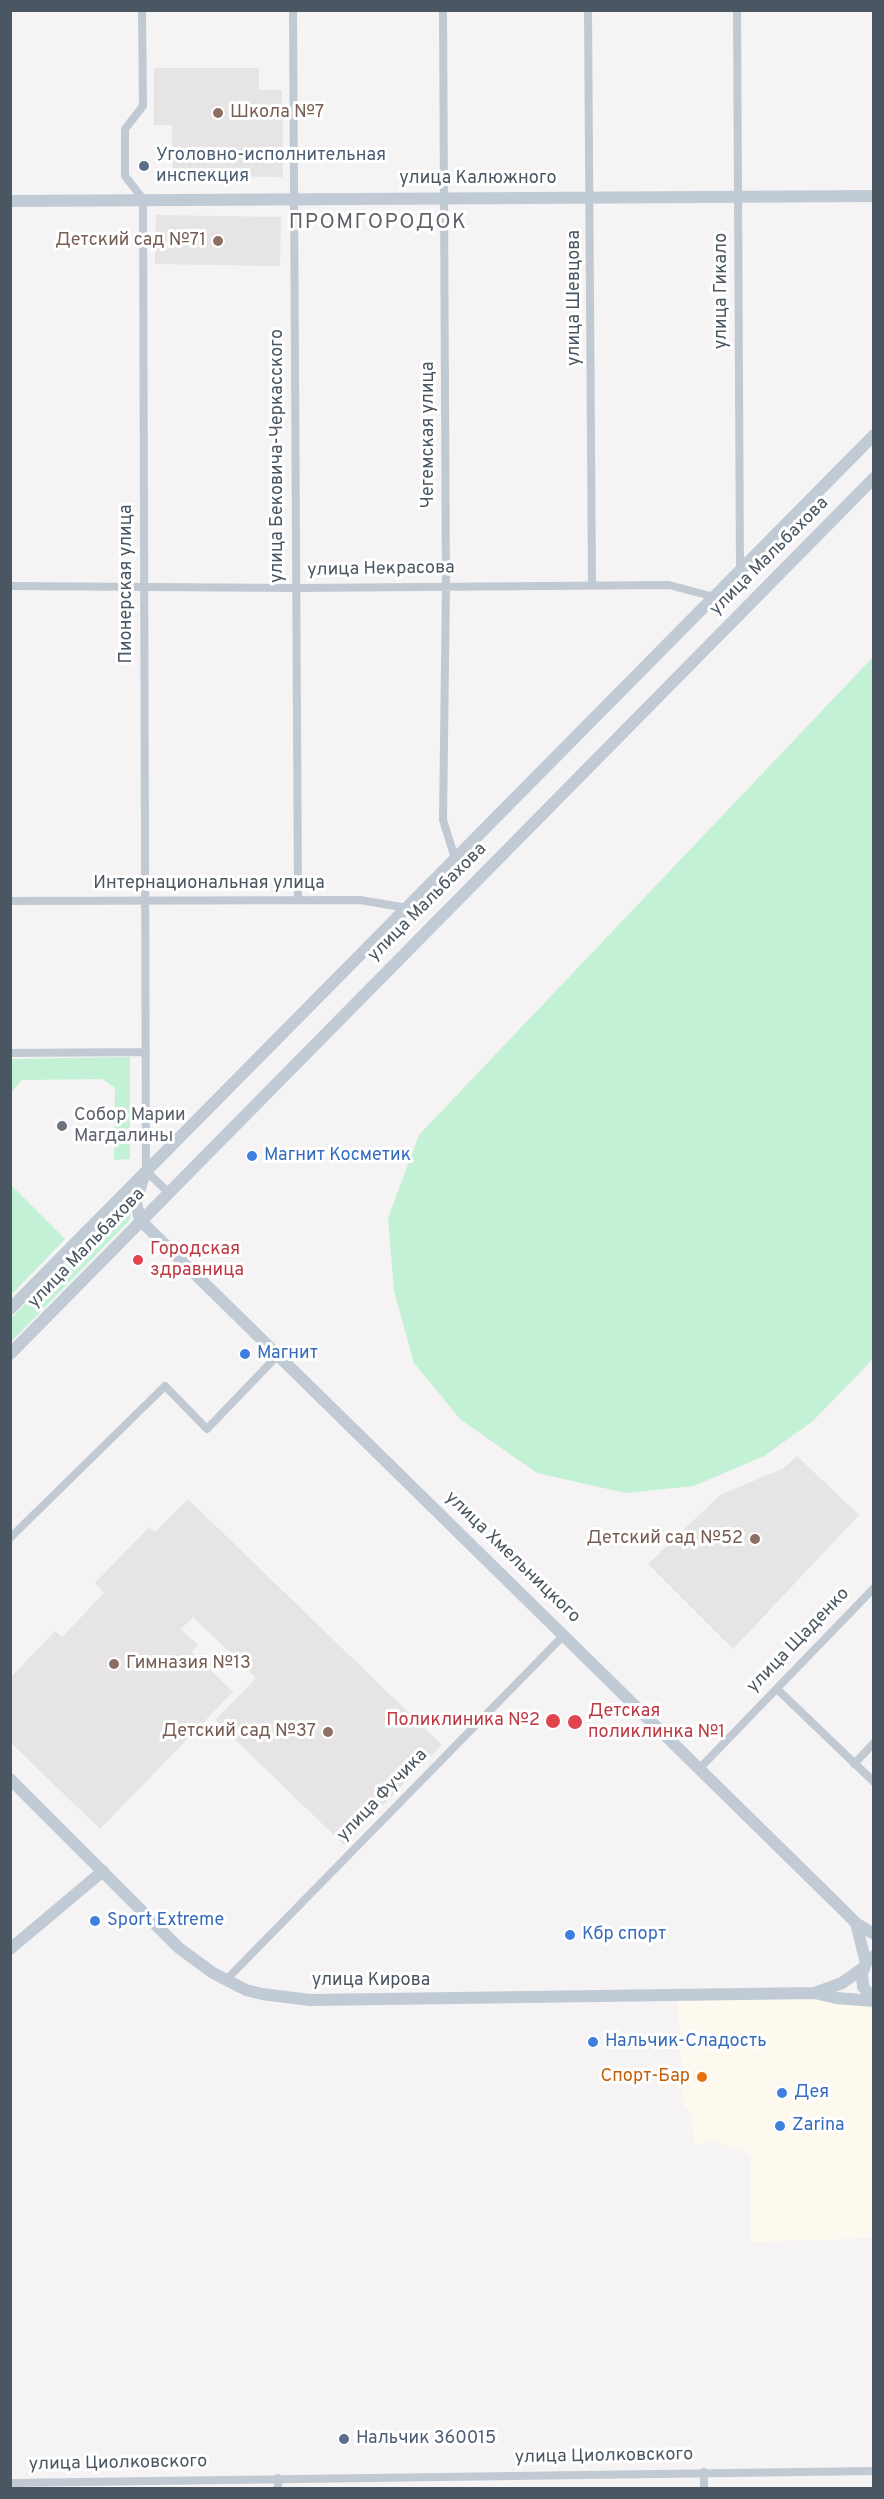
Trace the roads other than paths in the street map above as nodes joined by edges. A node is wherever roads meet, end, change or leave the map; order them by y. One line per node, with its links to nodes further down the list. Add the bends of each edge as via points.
1 (142, 10): 11 (street, via 143,106 125,129 125,176)
2 (293, 10): 10 (street, улица Бековича-Черкасского)
3 (443, 10): 8 (street, Чегемская улица)
4 (588, 10): 9 (street, улица Шевцова)
5 (737, 10): 6 (street, улица Гикало)
6 (739, 195): 7 (main road, улица Калюжного); 9 (main road, улица Калюжного); 15 (street, улица Гикало)
7 (873, 196)
8 (445, 197): 9 (main road, улица Калюжного); 10 (main road, улица Калюжного); 18 (street, Чегемская улица)
9 (591, 197): 19 (street, улица Шевцова)
10 (294, 198): 11 (main road, улица Калюжного); 20 (street, улица Бековича-Черкасского)
11 (143, 199): 12 (main road, улица Калюжного); 17 (street, Пионерская улица)
12 (10, 201)
13 (873, 435): 15 (main road, улица Мальбахова)
14 (873, 478): 30 (main road, улица Мальбахова)
15 (740, 570): 21 (main road, улица Мальбахова)
16 (10, 586): 17 (street, улица Некрасова)
17 (143, 586): 20 (street, улица Некрасова); 25 (street, Пионерская улица)
18 (446, 586): 19 (street, улица Некрасова); 20 (street, улица Некрасова); 22 (street, Чегемская улица, via 443,820)
19 (592, 586): 21 (street, улица Некрасова, via 669,585)
20 (295, 588): 23 (street, улица Бековича-Черкасского)
21 (714, 597): 22 (main road, улица Мальбахова)
22 (455, 858): 26 (main road, улица Мальбахова)
23 (298, 900): 25 (street, Интернациональная улица); 26 (street, Интернациональная улица, via 360,900)
24 (10, 901): 25 (street, Интернациональная улица)
25 (145, 901): 27 (street, Пионерская улица)
26 (407, 908): 29 (main road, улица Мальбахова)
27 (146, 1052): 28 (street); 29 (street, Пионерская улица)
28 (10, 1053)
29 (146, 1171): 30 (street); 31 (main road, улица Мальбахова); 32 (main road)
30 (168, 1192): 33 (main road, улица Мальбахова)
31 (120, 1198): 32 (main road); 34 (main road, улица Мальбахова)
32 (136, 1202): 33 (main road)
33 (140, 1220): 35 (main road, улица Мальбахова); 36 (main road, улица Хмельницкого)
34 (10, 1310)
35 (10, 1354)
36 (278, 1355): 37 (street, via 207,1429 165,1386); 39 (main road, улица Хмельницкого)
37 (10, 1538)
38 (873, 1588): 40 (street, улица Щаденко)
39 (565, 1634): 43 (main road, улица Хмельницкого); 51 (street, улица Фучика)
40 (777, 1689): 42 (street); 43 (street, улица Щаденко)
41 (873, 1743): 42 (street)
42 (854, 1764): 45 (street)
43 (699, 1769): 47 (main road, улица Хмельницкого)
44 (10, 1779): 46 (main road, улица Кирова)
45 (873, 1782)
46 (103, 1871): 49 (main road); 51 (main road, улица Кирова, via 179,1948)
47 (856, 1923): 48 (main road, улица Хмельницкого); 50 (main road)
48 (873, 1934)
49 (10, 1949)
50 (868, 1962): 52 (main road, via 842,1983); 53 (main road, via 863,1987)
51 (226, 1980): 52 (main road, улица Кирова, via 262,1994 310,2000)
52 (815, 1993): 53 (main road)
53 (873, 2000)
54 (873, 2471): 55 (street, улица Циолковского)
55 (704, 2472): 56 (street, улица Циолковского); 59 (street)
56 (278, 2478): 57 (street, улица Циолковского); 58 (street)
57 (10, 2483)
58 (278, 2488)
59 (704, 2488)

